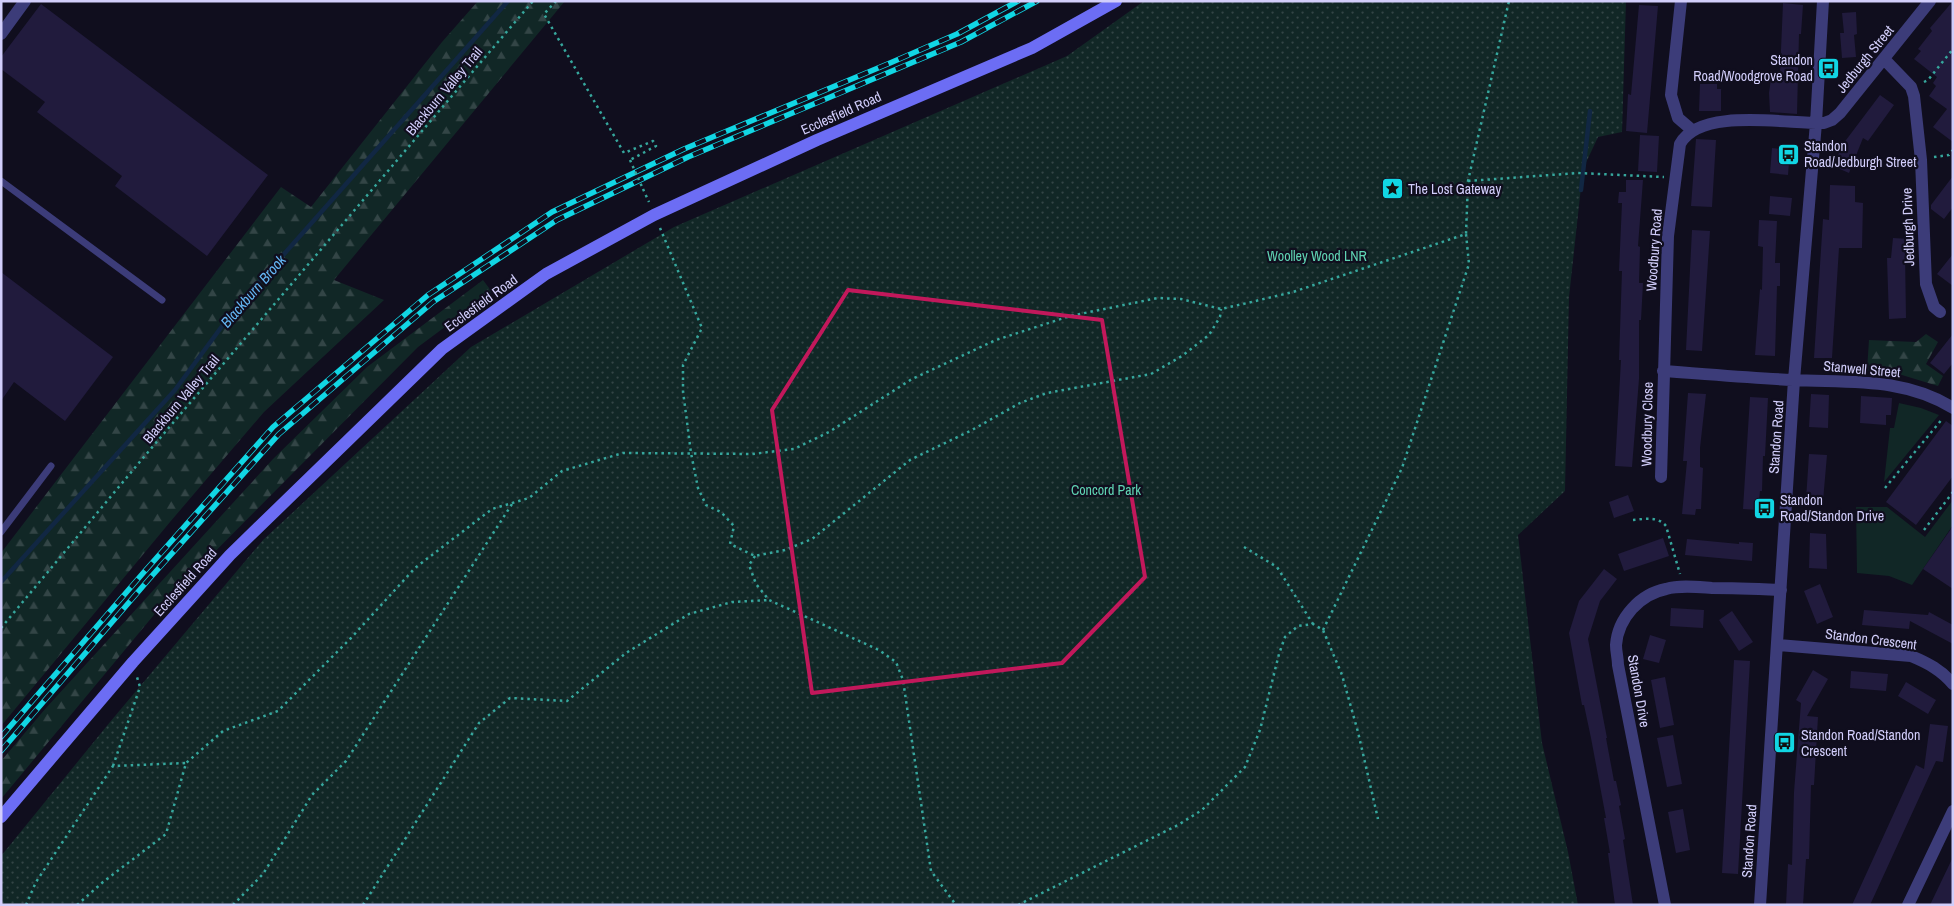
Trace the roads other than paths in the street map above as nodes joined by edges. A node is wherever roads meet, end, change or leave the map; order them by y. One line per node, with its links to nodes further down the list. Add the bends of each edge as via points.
1 (25, 1): 6 (street)
2 (1116, 1): 23 (main road, Ecclesfield Road, via 1032,48 817,140 654,215 546,274 442,349 230,555 133,662)
3 (1681, 1): 9 (street, via 1671,95 1678,118)
4 (1822, 1): 8 (street, Standon Road)
5 (1930, 1): 7 (street, Jedburgh Street)
6 (1, 34)
7 (1884, 59): 8 (street, Jedburgh Street, via 1840,113 1832,120); 12 (street, Jedburgh Drive, via 1911,87 1914,96 1921,160 1926,284 1934,307)
8 (1816, 123): 9 (street, via 1744,120 1713,123); 14 (street, Standon Road)
9 (1692, 130): 13 (street, Woodbury Road, via 1680,144 1675,177 1668,236)
10 (1, 181): 11 (lane)
11 (162, 300)
12 (1940, 312)
13 (1663, 371): 14 (street); 17 (street, Woodbury Close)
14 (1794, 380): 15 (street, Stanwell Street, via 1882,383 1916,390); 19 (street, Standon Road)
15 (1952, 408)
16 (51, 466): 18 (lane)
17 (1661, 477)
18 (1, 532)
19 (1781, 590): 20 (street, Standon Road); 24 (street, Standon Drive, via 1667,588 1649,594 1622,623 1616,647)
20 (1778, 644): 21 (street, Standon Crescent, via 1912,656 1928,663); 25 (street, Standon Road)
21 (1953, 684)
22 (1953, 811): 26 (street)
23 (1, 817)
24 (1666, 905)
25 (1760, 905)
26 (1908, 905)

